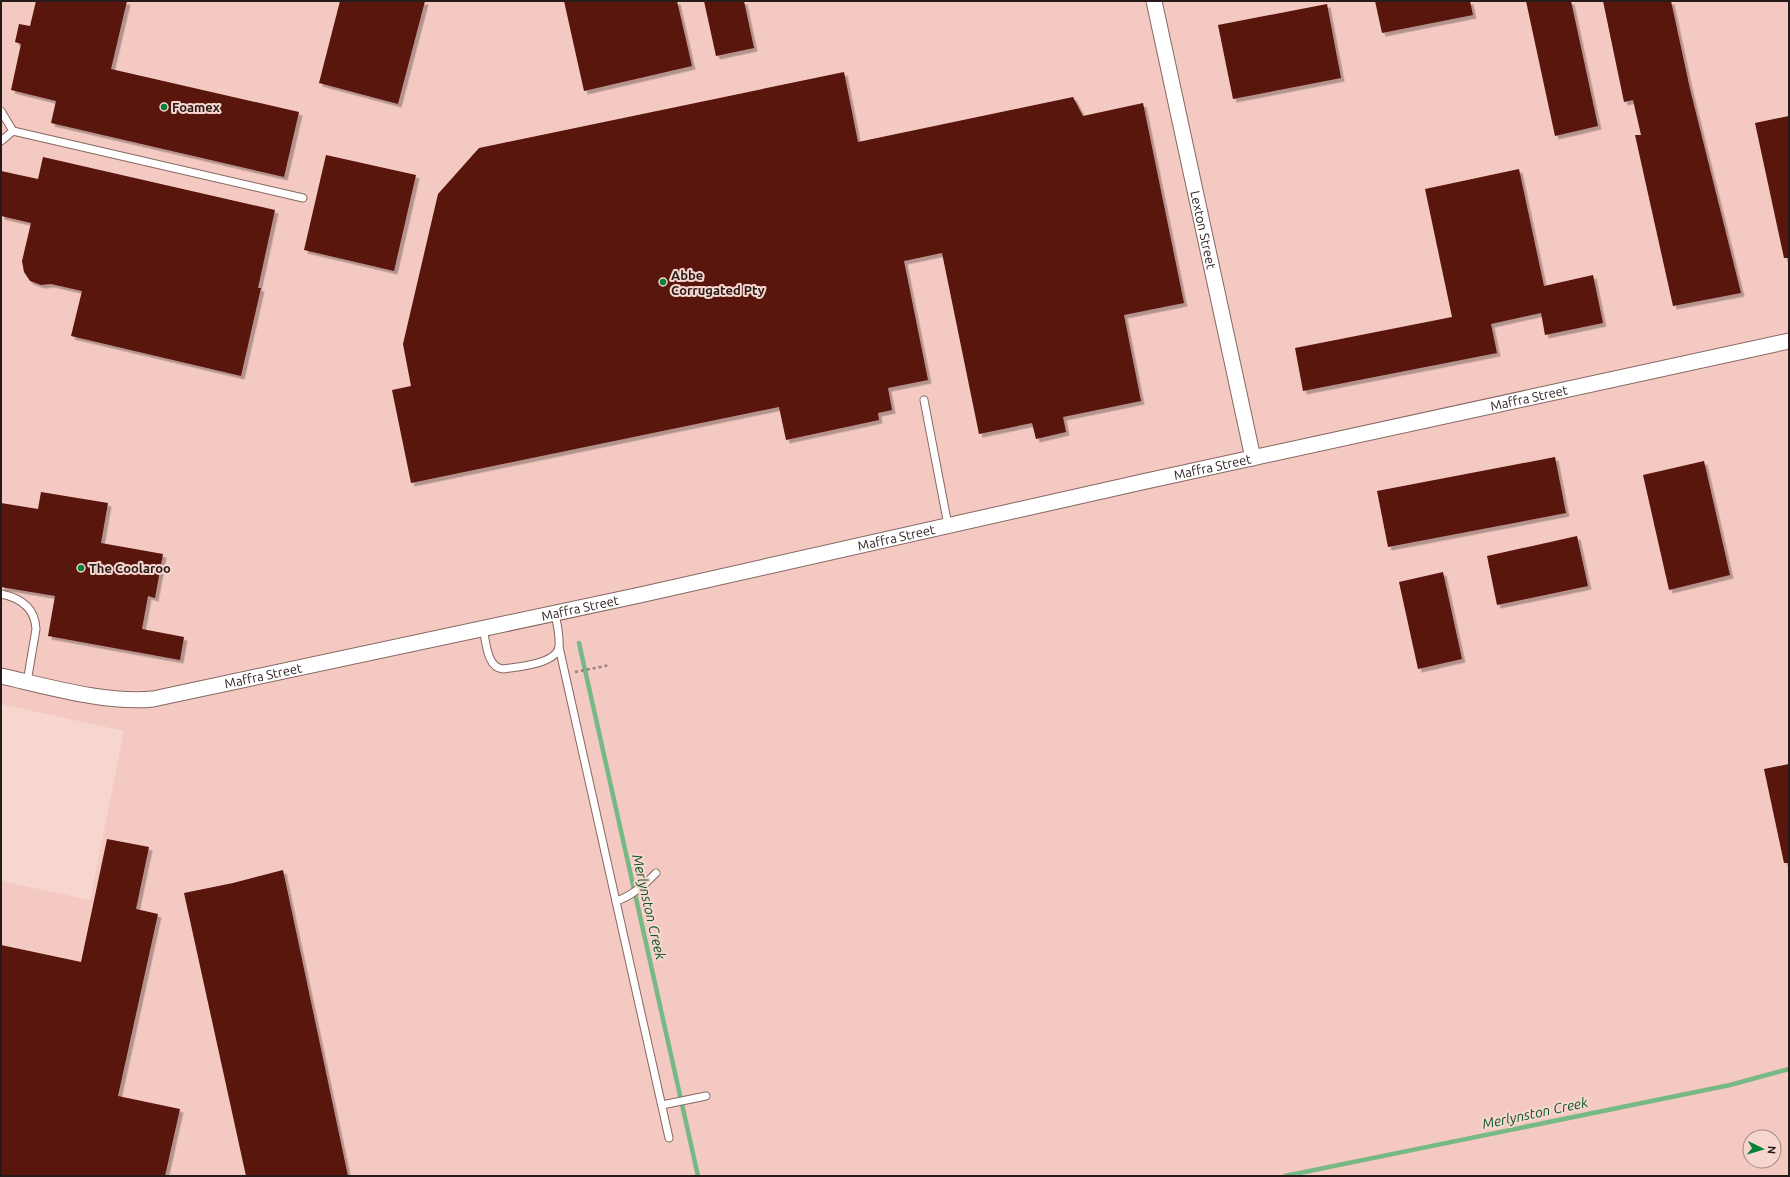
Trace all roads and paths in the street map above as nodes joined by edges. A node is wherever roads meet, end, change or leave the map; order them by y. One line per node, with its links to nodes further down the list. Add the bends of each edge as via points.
1 (1154, 1): 8 (street, Lexton Street)
2 (1, 110): 3 (lane)
3 (13, 131): 4 (lane); 5 (lane)
4 (1, 141)
5 (303, 198)
6 (1789, 341): 8 (street, Maffra Street)
7 (924, 400): 9 (lane)
8 (1253, 458): 9 (street, Maffra Street)
9 (948, 526): 11 (street, Maffra Street)
10 (1, 594): 17 (lane, via 18,599 28,607 36,622)
11 (555, 613): 12 (street, Maffra Street); 13 (lane)
12 (483, 628): 13 (lane, via 489,656 497,669 547,661 554,656); 17 (street, Maffra Street, via 140,700 110,698)
13 (559, 646): 19 (lane)
14 (610, 665): 15 (path)
15 (575, 672)
16 (1, 676): 17 (street, Maffra Street)
17 (27, 682)
18 (656, 873): 19 (lane)
19 (616, 901): 21 (lane)
20 (706, 1096): 21 (lane)
21 (662, 1105): 22 (lane)
22 (669, 1138)

